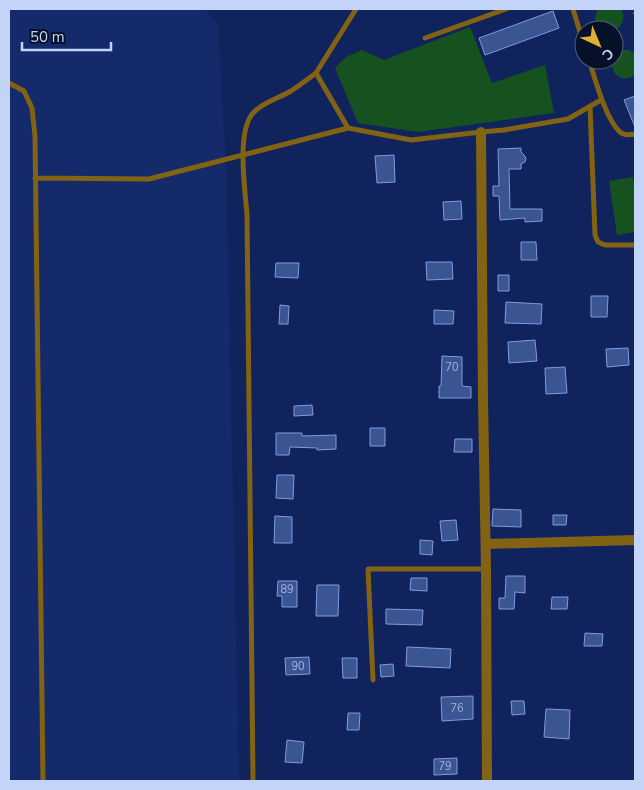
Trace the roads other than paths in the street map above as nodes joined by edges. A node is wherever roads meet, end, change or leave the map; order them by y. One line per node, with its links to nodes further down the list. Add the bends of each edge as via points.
1 (356, 9): 5 (lane)
2 (504, 9): 3 (lane)
3 (425, 38)
4 (592, 70): 7 (lane)
5 (316, 73): 9 (lane); 12 (lane, via 253,112 244,136)
6 (9, 83): 13 (lane, via 24,91 32,108)
7 (601, 100): 8 (lane); 11 (lane, via 621,134)
8 (590, 106): 10 (lane, via 568,119); 14 (lane, via 595,234 598,242 605,245)
9 (348, 128): 10 (lane, via 411,140); 12 (lane)
10 (481, 132): 16 (street)
11 (635, 134)
12 (243, 155): 13 (lane, via 149,179); 20 (lane, via 247,214)
13 (35, 178): 19 (lane)
14 (635, 245)
15 (635, 540): 16 (street)
16 (486, 544): 17 (street)
17 (486, 570): 18 (lane, via 368,569); 21 (street)
18 (373, 680)
19 (43, 781)
20 (253, 781)
21 (487, 781)

